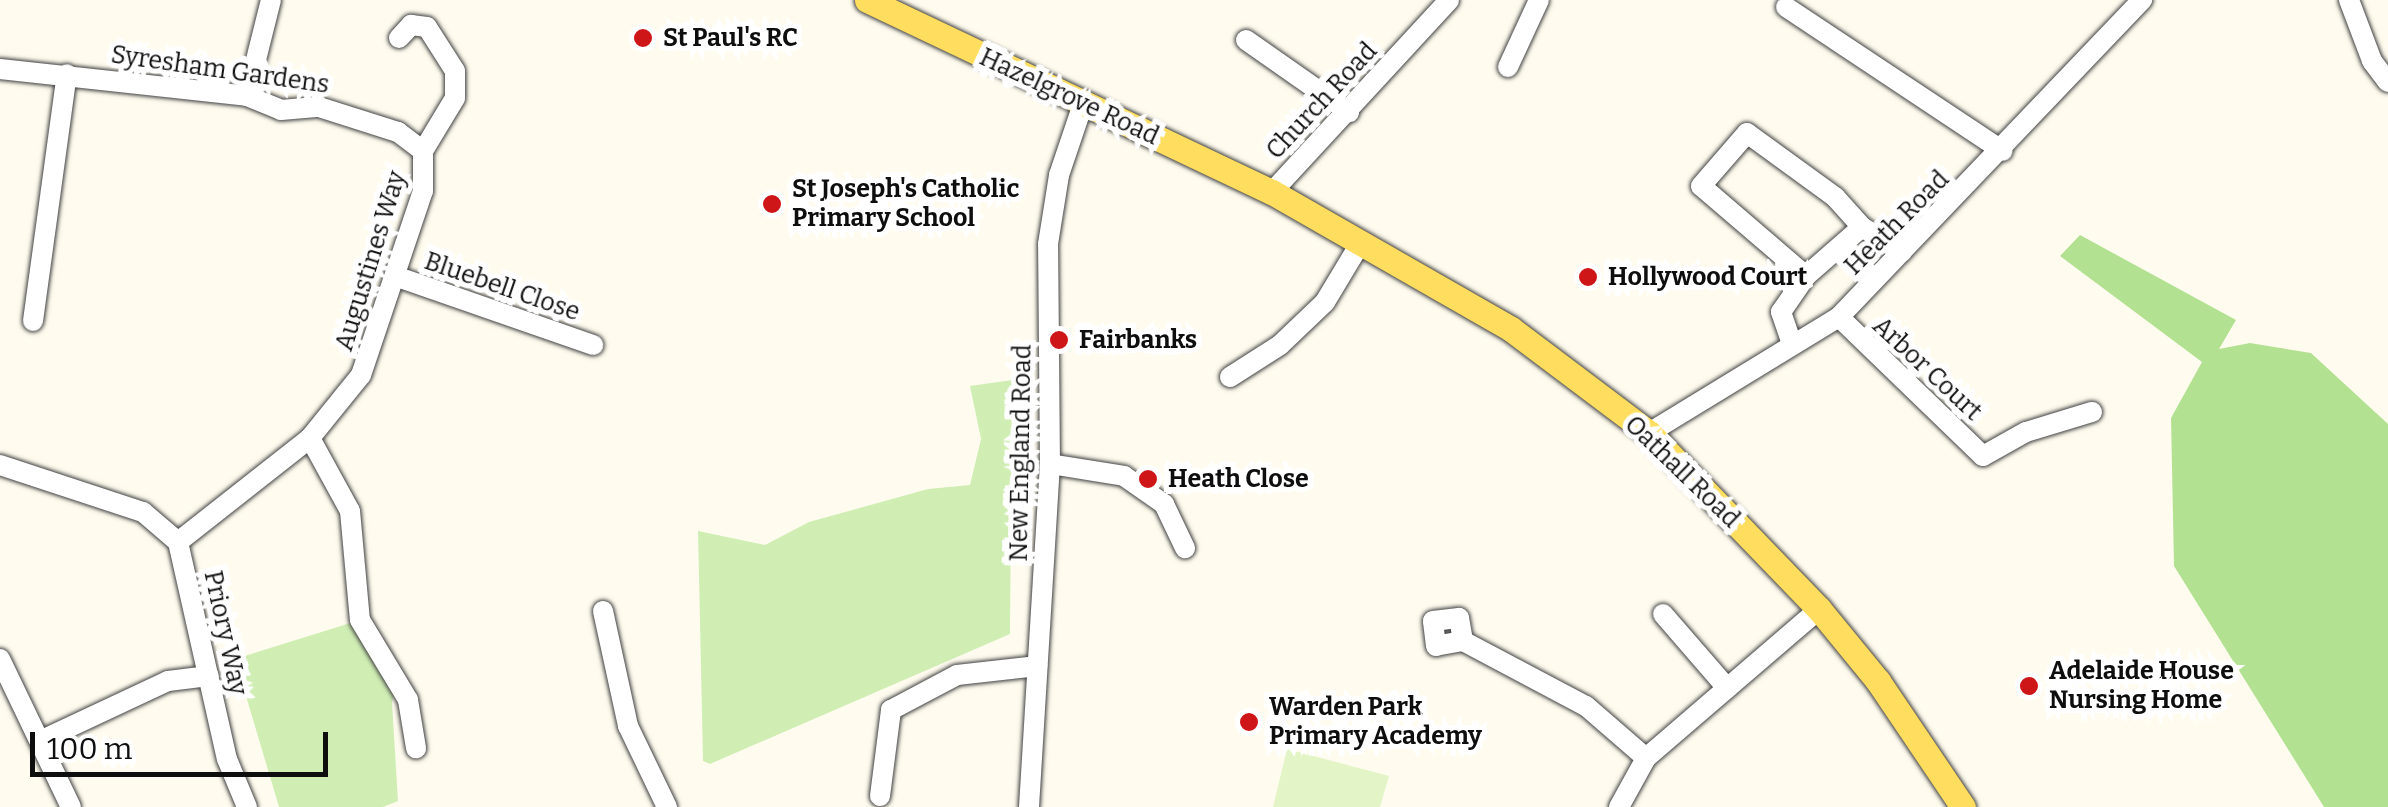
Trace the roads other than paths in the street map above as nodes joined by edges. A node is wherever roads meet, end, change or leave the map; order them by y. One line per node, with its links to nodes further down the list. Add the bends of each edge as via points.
1 (272, 0): 14 (street)
2 (866, 0): 15 (main road, Hazelgrove Road)
3 (1448, 0): 16 (street, Church Road)
4 (1539, 0): 10 (street, via 1514,42)
5 (2142, 0): 17 (street, Heath Road)
6 (2348, 0): 13 (street, via 2372,61)
7 (1786, 7): 17 (street)
8 (399, 38): 18 (street, via 411,25 427,28 455,71 455,98)
9 (1246, 40): 16 (street)
10 (1508, 67)
11 (0, 69): 12 (street, Syresham Gardens)
12 (67, 74): 14 (street, Syresham Gardens); 26 (street)
13 (2388, 82)
14 (247, 96): 18 (street, Syresham Gardens, via 281,110 319,107 398,132)
15 (1083, 104): 19 (main road, Hazelgrove Road); 33 (street, New England Road, via 1059,175 1048,244)
16 (1349, 112): 19 (street, Church Road)
17 (2003, 151): 22 (street, Heath Road)
18 (423, 152): 23 (street, Augustines Way, via 423,190)
19 (1272, 192): 21 (main road, Oathall Road)
20 (1862, 227): 22 (street); 24 (street); 24 (street, via 1835,198 1748,133 1701,186)
21 (1360, 242): 29 (street, via 1325,302 1280,345); 31 (main road, Oathall Road, via 1511,329)
22 (1902, 252): 25 (street, Heath Road)
23 (395, 276): 28 (street, Bluebell Close); 32 (street, Augustines Way, via 362,375)
24 (1806, 276): 27 (street, via 1781,312)
25 (1839, 317): 27 (street, Heath Road); 30 (street, Arbor Court, via 1983,456 2026,432)
26 (33, 320)
27 (1792, 344): 31 (street, Heath Road)
28 (593, 345)
29 (1230, 376)
30 (2092, 412)
31 (1649, 434): 37 (main road, Oathall Road)
32 (310, 438): 35 (street, Augustines Way); 46 (street, via 350,511 360,620 408,700)
33 (1050, 464): 36 (street, via 1124,476 1164,504); 42 (street, New England Road)
34 (0, 465): 35 (street, via 143,512)
35 (178, 542): 43 (street, Priory Way)
36 (1186, 548)
37 (1819, 609): 44 (street); 54 (main road, Oathall Road, via 1878,681)
38 (603, 611): 49 (street, via 628,726)
39 (1663, 614): 44 (street)
40 (1463, 641): 47 (street, via 1586,706)
41 (0, 660): 45 (street)
42 (1038, 666): 48 (street, via 956,675 891,710); 52 (street, New England Road)
43 (209, 676): 45 (street, via 168,681); 51 (street, Priory Way)
44 (1727, 688): 47 (street)
45 (42, 740): 50 (street)
46 (416, 748)
47 (1646, 758): 53 (street)
48 (880, 796)
49 (667, 803)
50 (72, 807)
51 (247, 807)
52 (1029, 807)
53 (1619, 807)
54 (1963, 807)

